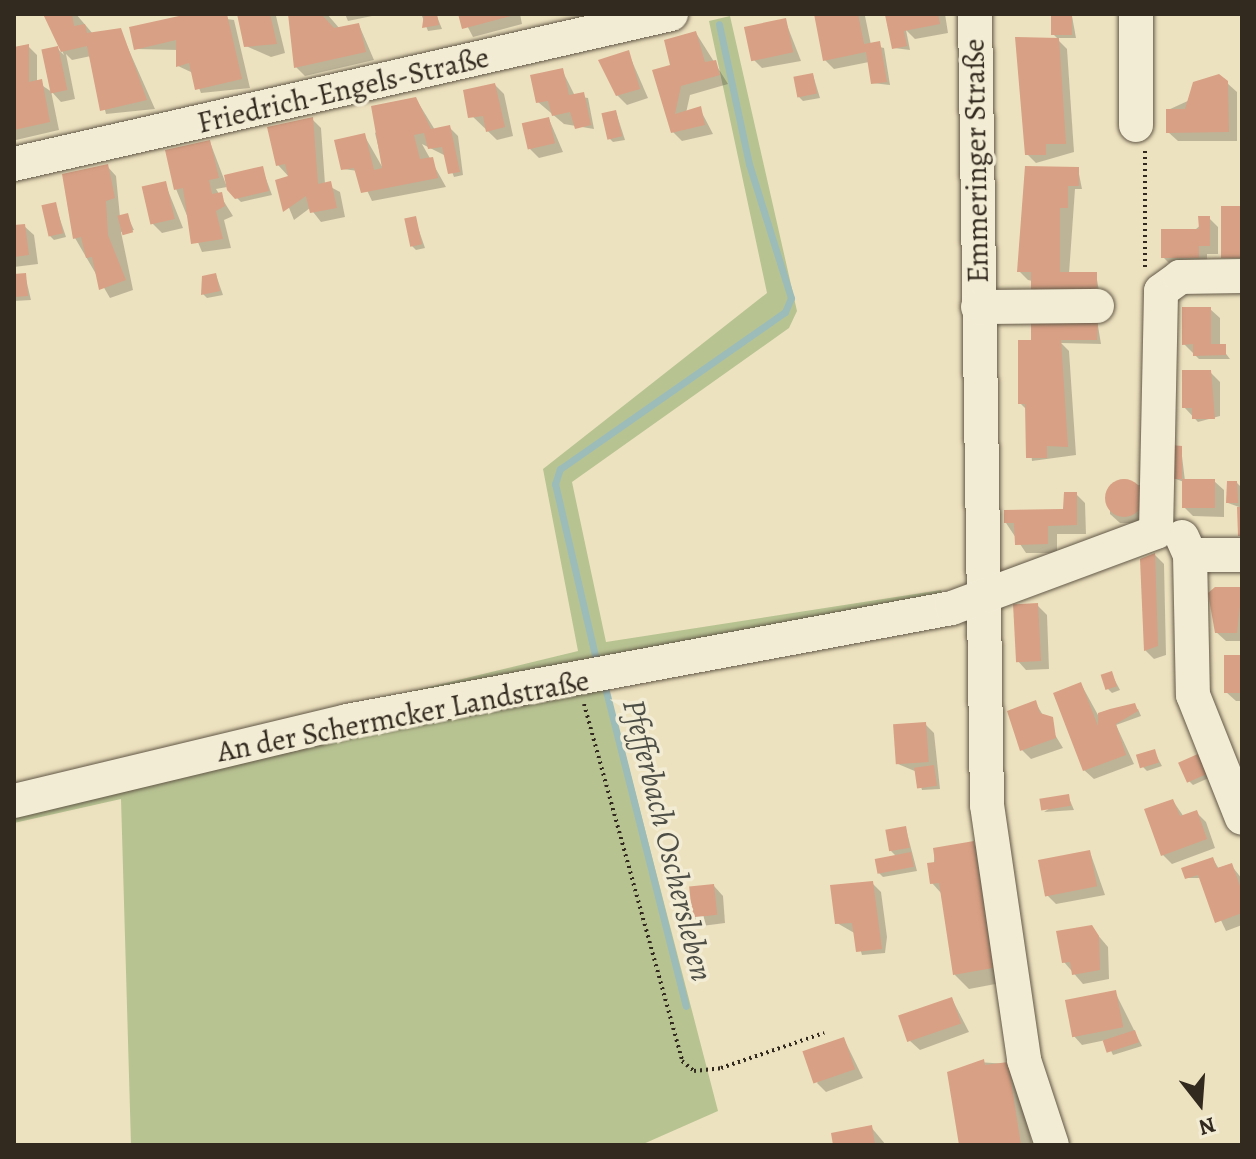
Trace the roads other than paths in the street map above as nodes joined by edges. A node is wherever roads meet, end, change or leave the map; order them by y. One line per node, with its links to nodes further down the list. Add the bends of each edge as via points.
1 (671, 14): 4 (street, Friedrich-Engels-Straße)
2 (975, 14): 9 (street, Emmeringer Straße)
3 (1136, 14): 5 (street)
4 (553, 28): 6 (street, Friedrich-Engels-Straße)
5 (1136, 125)
6 (14, 164)
7 (1242, 276): 10 (street, via 1180,277 1161,291)
8 (1097, 306): 9 (street, Emmeringer Straße)
9 (978, 307): 13 (street, Emmeringer Straße)
10 (1156, 532): 11 (street, via 1173,530); 13 (street, An der Schermcker Landstraße)
11 (1190, 555): 12 (street); 15 (street, via 1193,695)
12 (1242, 555)
13 (981, 599): 14 (street, An der Schermcker Landstraße, via 578,683 347,721); 16 (street, Emmeringer Straße, via 991,855 1024,1060)
14 (14, 801)
15 (1242, 818)
16 (1052, 1145)

